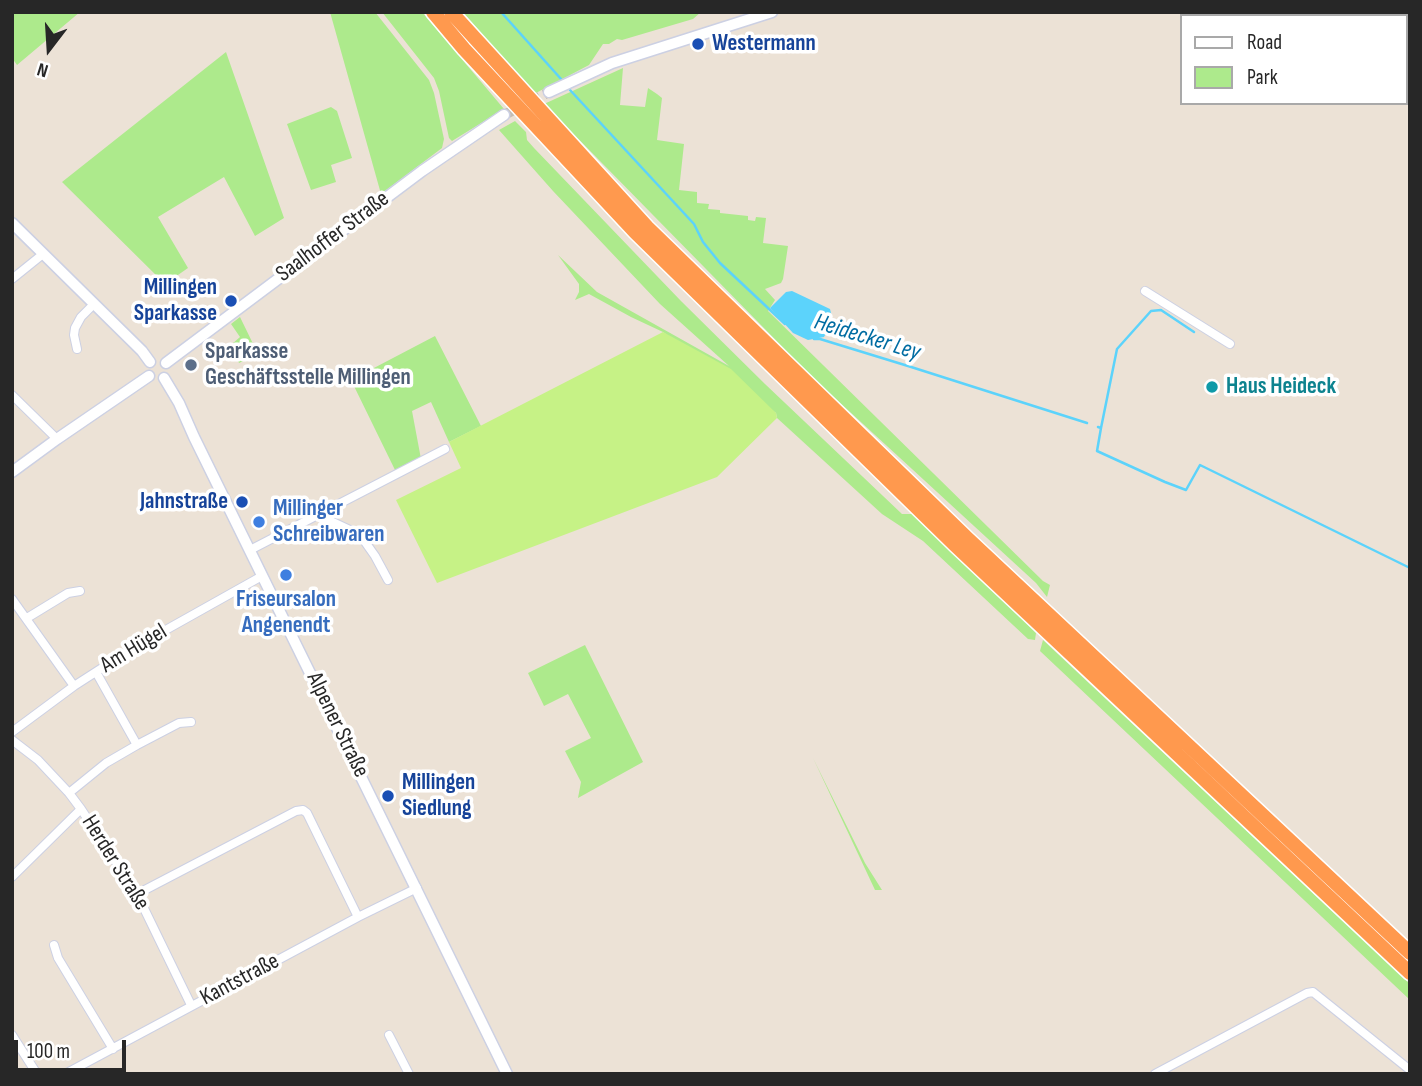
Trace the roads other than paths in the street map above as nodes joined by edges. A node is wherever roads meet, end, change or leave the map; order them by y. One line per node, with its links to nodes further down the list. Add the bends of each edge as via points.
1 (433, 12): 42 (highway, via 644,242 956,545)
2 (451, 12): 41 (highway, via 667,247 967,538)
3 (772, 12): 4 (street, via 612,63)
4 (549, 92)
5 (503, 114): 14 (street, Saalhoffer Straße)
6 (12, 223): 7 (street)
7 (43, 254): 8 (street); 10 (street)
8 (12, 279)
9 (1145, 291): 11 (street)
10 (94, 304): 12 (street, via 75,328); 13 (street)
11 (1230, 344)
12 (77, 349)
13 (150, 362): 14 (street, via 160,359); 15 (street)
14 (166, 363): 16 (street)
15 (149, 376): 16 (street); 18 (street)
16 (164, 378): 22 (street, Alpener Straße)
17 (12, 395): 18 (street)
18 (57, 439): 20 (street)
19 (445, 449): 21 (street)
20 (12, 472)
21 (318, 514): 22 (street); 24 (street, via 363,539)
22 (250, 550): 23 (street, Alpener Straße)
23 (262, 576): 28 (street, Am Hügel); 37 (street, Alpener Straße)
24 (388, 580)
25 (80, 591): 27 (street, via 68,593)
26 (12, 599): 27 (street)
27 (27, 618): 29 (street)
28 (96, 672): 29 (street, Am Hügel); 33 (street)
29 (75, 686): 31 (street, Am Hügel)
30 (191, 722): 33 (street, via 179,723)
31 (12, 732)
32 (12, 740): 34 (street, Herder Straße)
33 (136, 745): 34 (street)
34 (69, 793): 35 (street, Herder Straße)
35 (81, 809): 36 (street); 38 (street, Herder Straße)
36 (13, 875)
37 (417, 888): 39 (street, Kantstraße); 51 (street, Alpener Straße)
38 (137, 894): 39 (street, via 303,810); 43 (street, Herder Straße)
39 (358, 917): 43 (street, Kantstraße)
40 (54, 945): 46 (street)
41 (1410, 953)
42 (1410, 973)
43 (191, 1005): 46 (street, Kantstraße)
44 (12, 1035): 48 (street)
45 (389, 1035): 50 (street)
46 (113, 1049): 49 (street, Kantstraße)
47 (1410, 1070): 52 (street, via 1313,992)
48 (37, 1074)
49 (65, 1074)
50 (409, 1074)
51 (507, 1074)
52 (1155, 1074)

